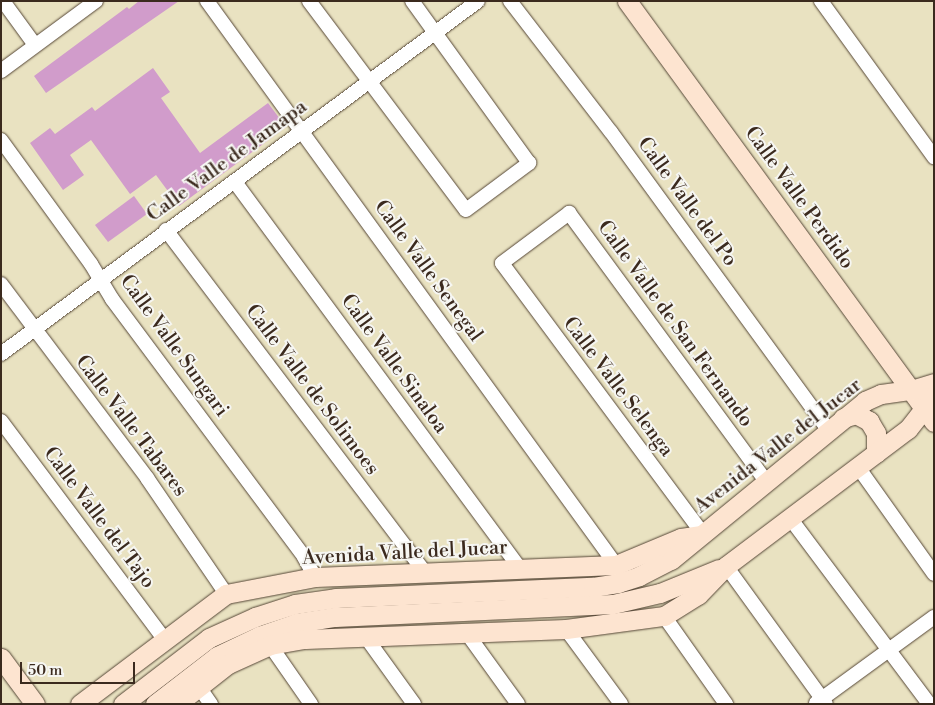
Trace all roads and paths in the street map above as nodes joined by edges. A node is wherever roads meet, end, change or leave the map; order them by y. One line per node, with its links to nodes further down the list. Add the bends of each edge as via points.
1 (3, 1): 11 (street)
2 (96, 1): 11 (street)
3 (207, 1): 14 (street, Calle Valle Senegal, via 293,116)
4 (309, 1): 13 (street)
5 (412, 1): 10 (street)
6 (478, 1): 10 (street, Calle Valle de Jamapa)
7 (510, 1): 29 (street, Calle Valle del Po, via 617,140)
8 (626, 1): 25 (main road, Calle Valle Perdido)
9 (821, 1): 16 (street)
10 (435, 33): 13 (street, Calle Valle de Jamapa); 13 (street, via 528,163 466,210)
11 (35, 45): 12 (street)
12 (1, 71)
13 (369, 82): 14 (street, Calle Valle de Jamapa)
14 (301, 132): 17 (street, Calle Valle de Jamapa); 35 (street, Calle Valle Senegal)
15 (1, 140): 20 (street, Calle Valle Sungari)
16 (934, 157)
17 (235, 182): 19 (street, Calle Valle de Jamapa); 37 (street, Calle Valle Sinaloa)
18 (569, 213): 32 (street, Calle Valle de San Fernando); 34 (street, Calle Valle Selenga, via 502,263)
19 (166, 230): 20 (street, Calle Valle de Jamapa); 38 (street, Calle Valle de Solimoes)
20 (101, 280): 22 (street, Calle Valle de Jamapa); 40 (street, Calle Valle Sungari, via 293,542)
21 (1, 284): 22 (street, Calle Valle Tabares)
22 (34, 330): 23 (street, Calle Valle de Jamapa); 41 (street, Calle Valle Tabares, via 147,478)
23 (1, 354)
24 (934, 383): 25 (main road, Avenida Valle del Jucar)
25 (911, 390): 26 (main road, Calle Valle Perdido); 27 (main road, Avenida Valle del Jucar, via 865,400)
26 (930, 409): 30 (main road)
27 (843, 418): 29 (main road, Avenida Valle del Jucar); 30 (main road, via 856,414 869,421 876,433)
28 (1, 421): 47 (street, Calle Valle del Tajo)
29 (828, 430): 32 (main road, Avenida Valle del Jucar)
30 (876, 453): 31 (main road)
31 (858, 467): 33 (main road); 39 (street)
32 (766, 481): 34 (main road, Avenida Valle del Jucar)
33 (790, 518): 36 (main road); 49 (street)
34 (703, 534): 35 (main road, Avenida Valle del Jucar, via 681,538); 57 (main road, Avenida Valle del Jucar, via 671,560 618,584 336,598 295,604 209,638)
35 (616, 565): 37 (main road, Avenida Valle del Jucar)
36 (726, 566): 42 (main road, via 698,595); 54 (street); 58 (main road, via 660,593 613,604 335,617 296,623 217,656)
37 (521, 570): 38 (main road, Avenida Valle del Jucar)
38 (426, 574): 40 (main road, Avenida Valle del Jucar)
39 (934, 574)
40 (315, 577): 41 (main road, Avenida Valle del Jucar)
41 (226, 594): 47 (main road, Avenida Valle del Jucar)
42 (664, 616): 44 (main road); 65 (street)
43 (934, 617): 49 (street)
44 (566, 629): 45 (main road); 64 (street)
45 (466, 632): 46 (main road); 63 (street)
46 (365, 636): 48 (main road, via 304,638); 62 (street)
47 (164, 639): 51 (main road, Avenida Valle del Jucar)
48 (270, 645): 52 (main road, via 228,664); 61 (street)
49 (890, 651): 54 (street); 66 (street)
50 (1, 658): 55 (main road)
51 (123, 670): 53 (main road, Avenida Valle del Jucar); 56 (main road, via 112,696)
52 (199, 687): 59 (main road); 60 (street)
53 (91, 701)
54 (821, 702)
55 (35, 704)
56 (114, 704)
57 (123, 704)
58 (155, 704)
59 (177, 704)
60 (211, 704)
61 (311, 704)
62 (414, 704)
63 (518, 704)
64 (621, 704)
65 (726, 704)
66 (929, 704)

